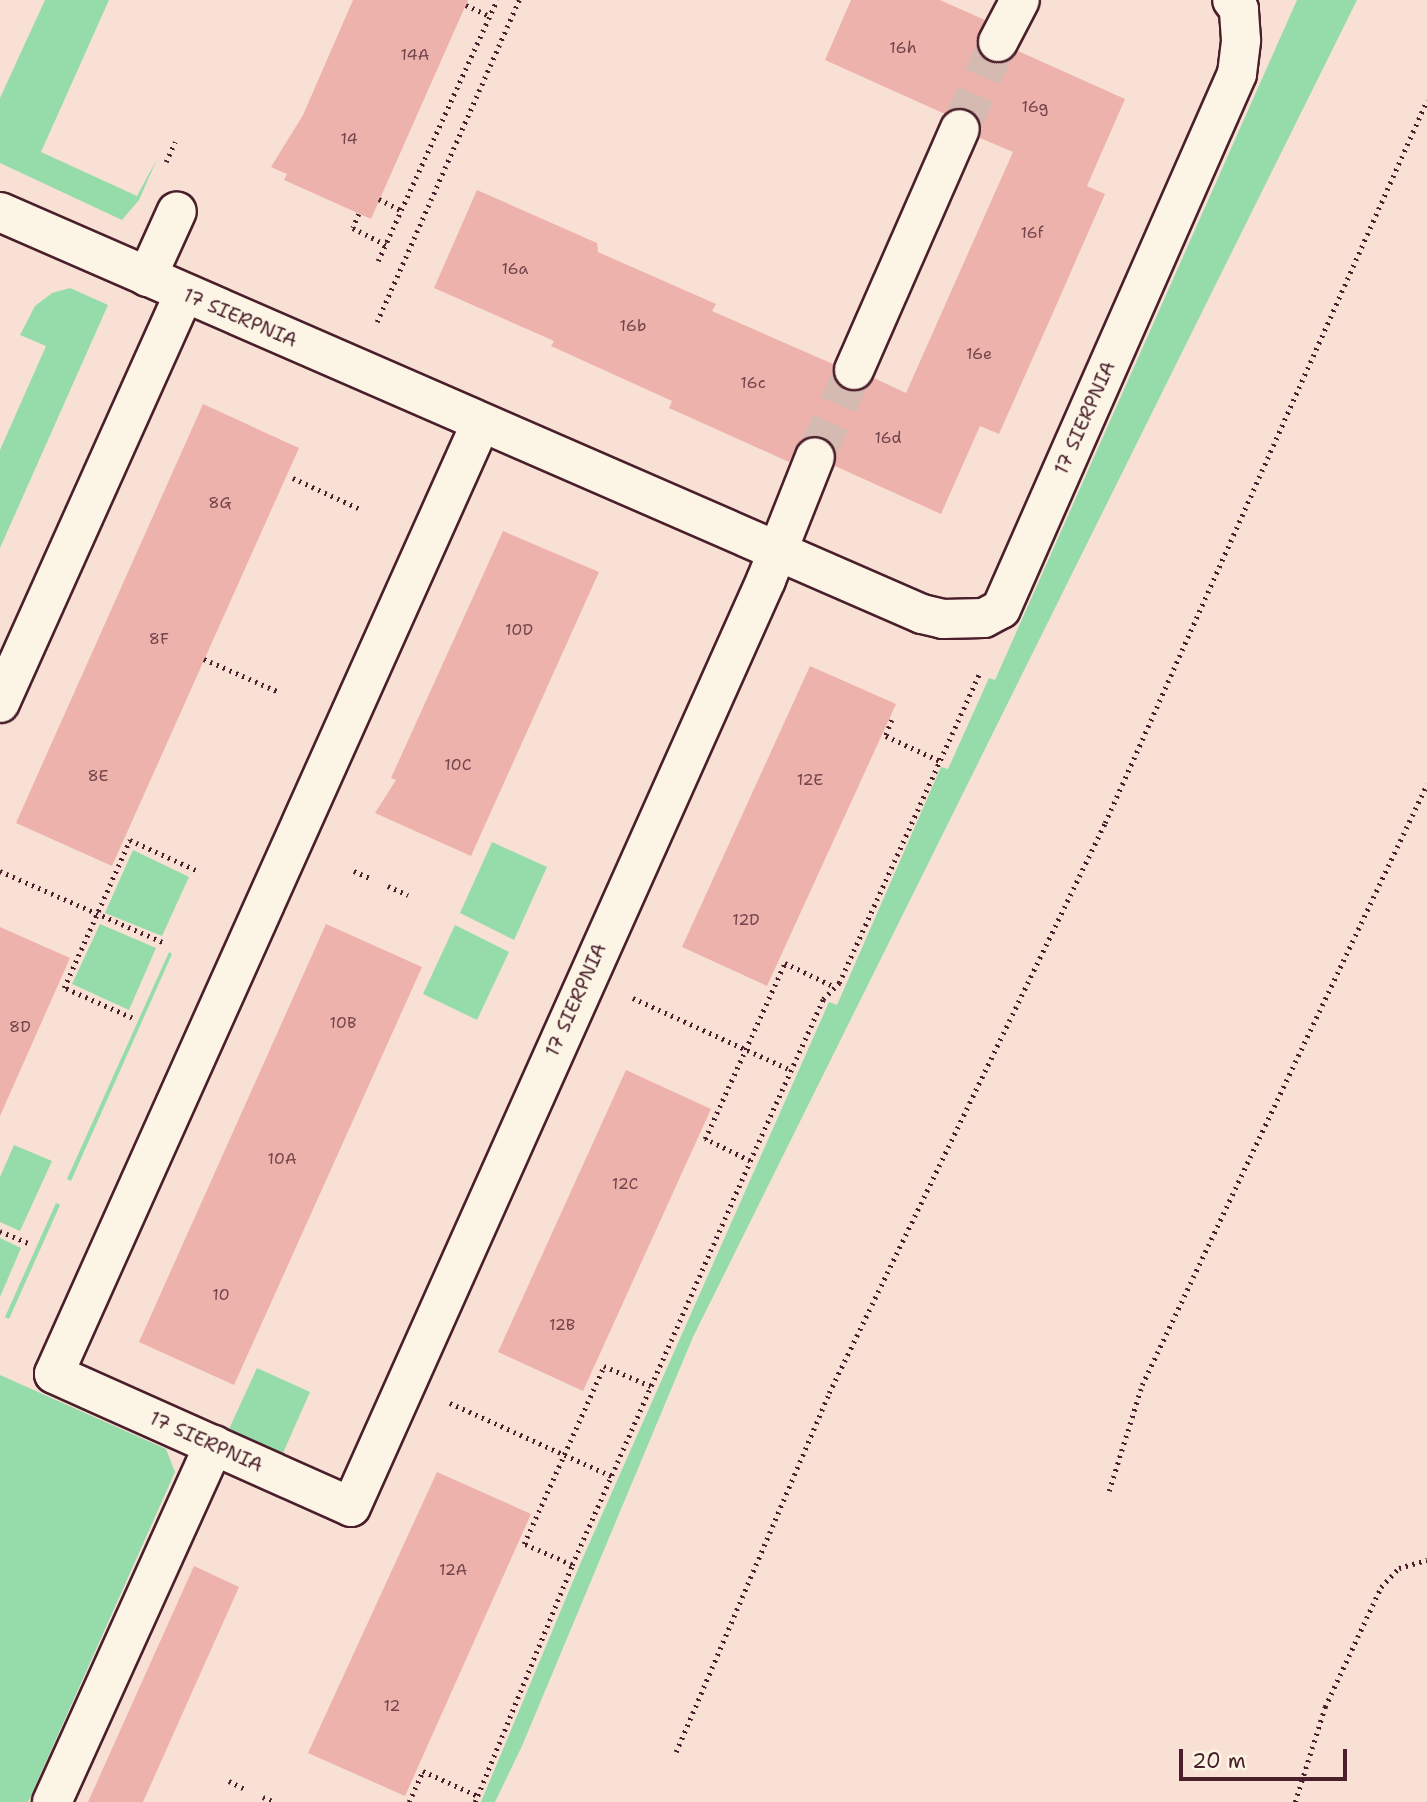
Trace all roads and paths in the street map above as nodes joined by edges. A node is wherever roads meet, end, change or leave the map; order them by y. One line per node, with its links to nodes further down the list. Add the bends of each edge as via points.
1 (497, 0): 6 (path)
2 (519, 0): 21 (path)
3 (1020, 0): 7 (street)
4 (1233, 0): 27 (street, 17 SIERPNIA, via 1239,9 1241,40 1237,74 1001,609 984,618 964,620 922,614)
5 (466, 5): 6 (path)
6 (490, 16): 14 (path)
7 (998, 42)
8 (1427, 100): 59 (path, via 1105,823 829,1393)
9 (960, 129): 22 (street)
10 (175, 142): 11 (path)
11 (163, 170)
12 (379, 199): 14 (path)
13 (177, 211): 19 (street)
14 (403, 211): 17 (path)
15 (0, 212): 19 (street, 17 SIERPNIA)
16 (359, 214): 17 (path, via 353,228)
17 (386, 245): 18 (path)
18 (378, 261)
19 (147, 277): 20 (street, 17 SIERPNIA)
20 (184, 294): 23 (street, 17 SIERPNIA); 31 (street)
21 (375, 326)
22 (854, 370)
23 (480, 425): 27 (street, 17 SIERPNIA); 53 (street, 17 SIERPNIA, via 54,1374)
24 (815, 457): 27 (street)
25 (293, 478): 26 (path)
26 (360, 509)
27 (775, 548): 53 (street, 17 SIERPNIA, via 766,580 351,1507)
28 (204, 659): 30 (path)
29 (979, 674): 33 (path)
30 (277, 691)
31 (0, 703)
32 (892, 720): 33 (path, via 886,736)
33 (940, 761): 43 (path)
34 (1427, 784): 56 (path, via 1142,1385)
35 (0, 871): 41 (path)
36 (198, 871): 41 (path, via 130,840)
37 (354, 871): 38 (path)
38 (372, 879)
39 (388, 886): 40 (path)
40 (408, 895)
41 (97, 914): 42 (path); 45 (path, via 64,988)
42 (165, 943)
43 (835, 987): 46 (path, via 785,963); 47 (path, via 823,999)
44 (622, 993): 46 (path)
45 (132, 1018)
46 (746, 1049): 47 (path); 48 (path, via 705,1139)
47 (791, 1070): 48 (path)
48 (750, 1161): 51 (path)
49 (0, 1231): 50 (path)
50 (30, 1244)
51 (651, 1386): 54 (path, via 604,1366); 55 (path)
52 (440, 1399): 54 (path)
53 (214, 1445): 64 (street)
54 (565, 1455): 55 (path); 58 (path, via 524,1544)
55 (611, 1476): 58 (path)
56 (1109, 1491)
57 (1427, 1560): 68 (path, via 1399,1568 1381,1587 1325,1707)
58 (572, 1564): 62 (path)
59 (676, 1752)
60 (229, 1781): 61 (path)
61 (247, 1790)
62 (478, 1796): 66 (path, via 423,1771); 67 (path)
63 (263, 1797): 65 (path)
64 (52, 1802)
65 (275, 1802)
66 (409, 1802)
67 (475, 1802)
68 (1295, 1802)

